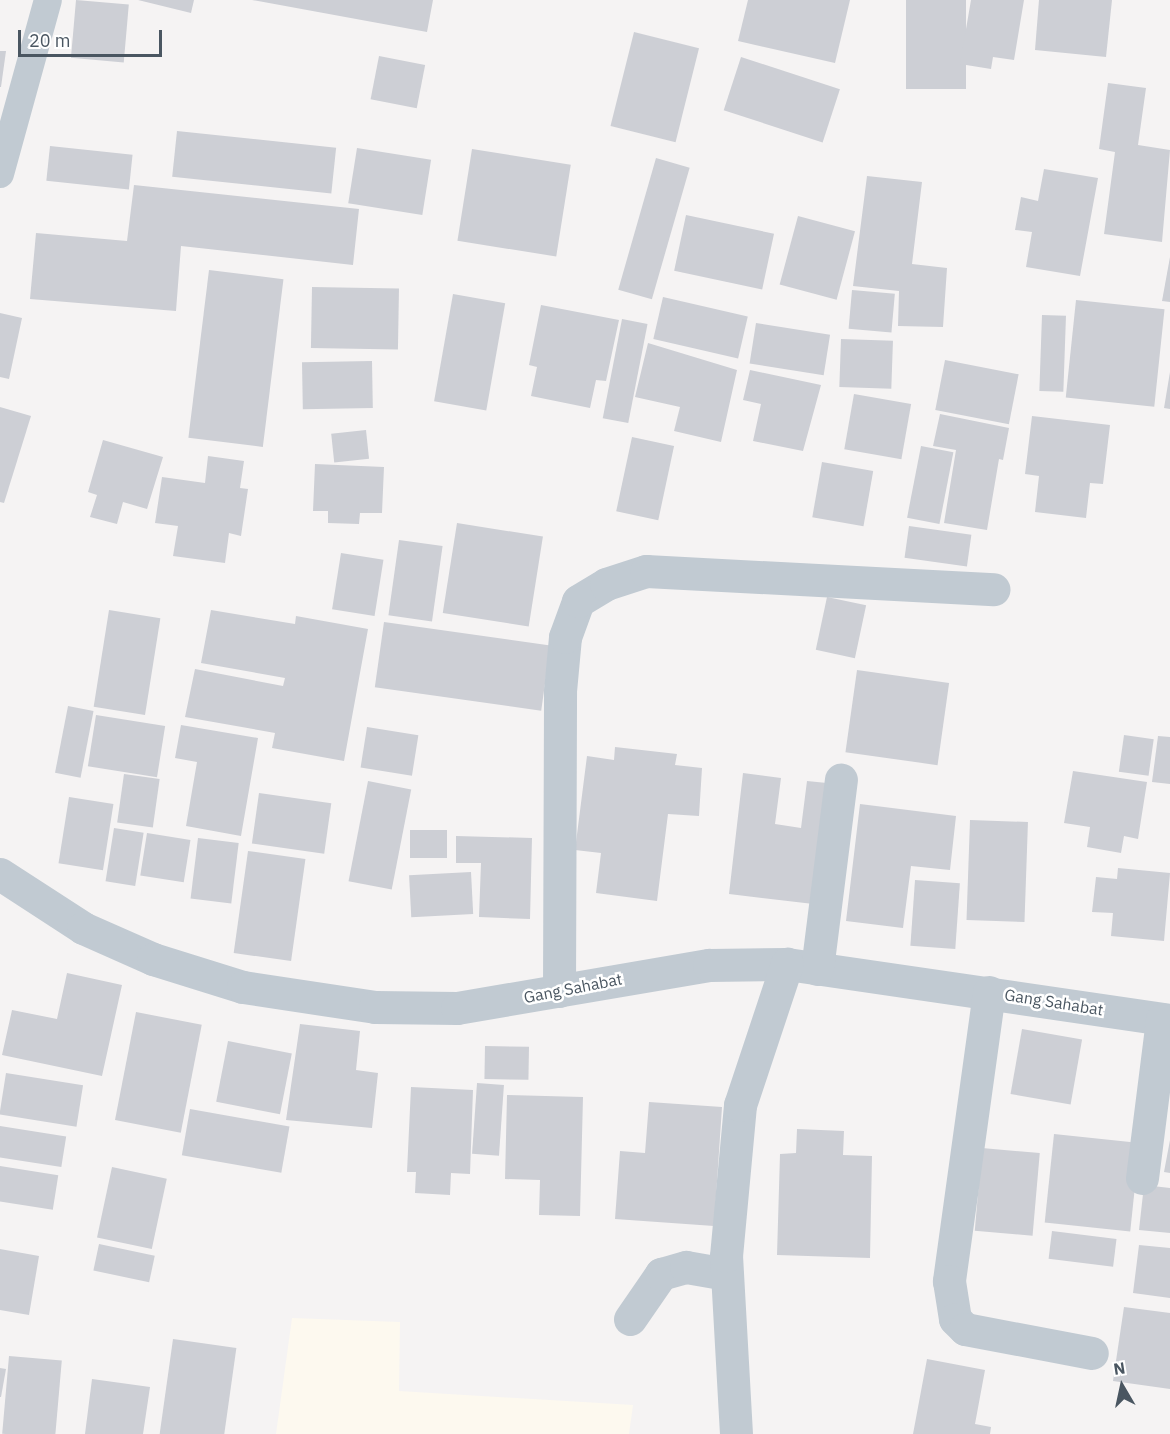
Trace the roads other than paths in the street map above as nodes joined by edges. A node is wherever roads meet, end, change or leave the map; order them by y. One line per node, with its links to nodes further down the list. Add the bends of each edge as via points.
1 (48, 0): 2 (lane)
2 (0, 174)
3 (994, 589): 7 (street, via 646,571 606,584 578,601 565,637 560,691)
4 (841, 780): 6 (street)
5 (0, 874): 7 (street, Gang Sahabat, via 83,928 153,959 243,987 375,1007 433,1008 457,1008)
6 (802, 967): 7 (street, Gang Sahabat, via 709,965); 8 (street, Gang Sahabat); 11 (street, via 740,1105)
7 (559, 991)
8 (989, 993): 9 (street, Gang Sahabat); 13 (street, via 950,1281 955,1319 965,1329)
9 (1166, 1019): 10 (street)
10 (1143, 1178)
11 (726, 1274): 12 (street, via 686,1268 661,1274); 14 (street)
12 (630, 1319)
13 (1092, 1353)
14 (736, 1434)

